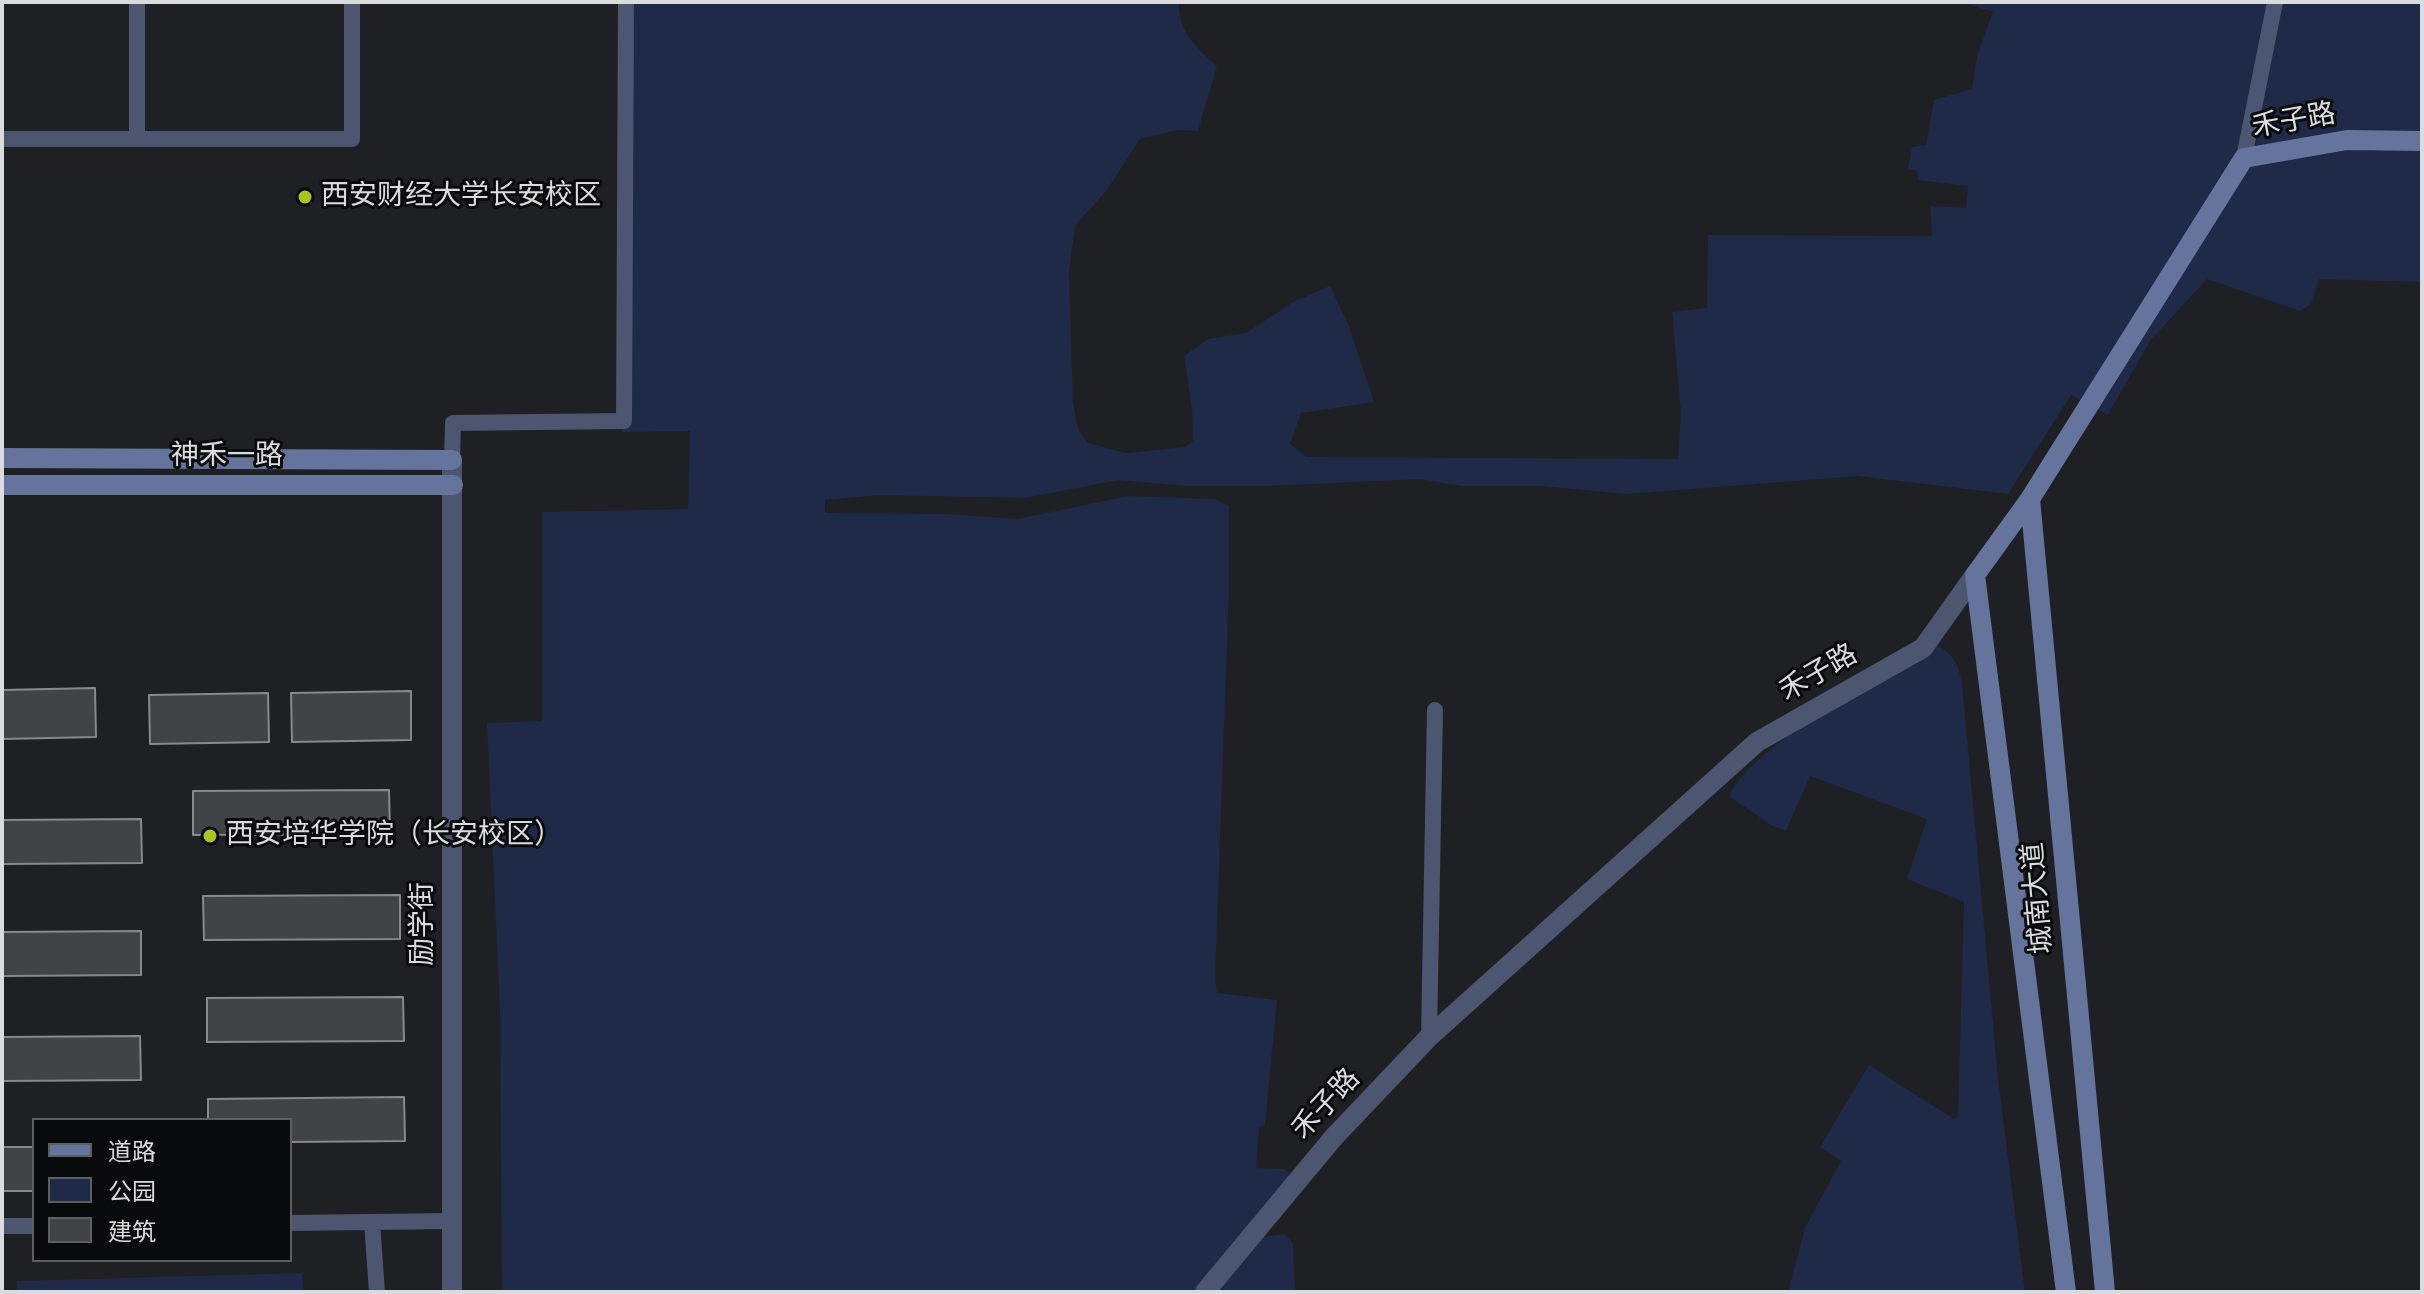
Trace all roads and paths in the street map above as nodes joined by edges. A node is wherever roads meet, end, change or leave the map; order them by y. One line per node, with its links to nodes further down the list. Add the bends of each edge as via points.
1 (137, 2): 6 (street)
2 (352, 2): 6 (street, via 352,139)
3 (626, 2): 10 (street, via 624,421 453,423)
4 (2275, 2): 8 (street)
5 (2, 139): 6 (street)
6 (137, 139)
7 (2422, 141): 8 (main road, 禾子路, via 2347,140)
8 (2244, 158): 13 (main road, 禾子路)
9 (2, 458): 10 (main road, 神禾一路)
10 (452, 460): 12 (street, 励学街)
11 (2, 485): 12 (main road, 神禾一路)
12 (453, 485): 17 (street, 励学街)
13 (2030, 499): 14 (main road, 禾子路); 26 (main road, 城南大道)
14 (1975, 575): 16 (street, 禾子路, via 1923,648 1757,742); 25 (main road, 城南大道)
15 (1435, 710): 16 (street)
16 (1429, 1037): 24 (street, 禾子路, via 1334,1137)
17 (451, 1221): 18 (street); 23 (street, 励学街)
18 (372, 1222): 19 (street); 22 (street)
19 (292, 1223)
20 (2, 1226): 21 (street)
21 (32, 1226)
22 (377, 1292)
23 (452, 1292)
24 (1205, 1292)
25 (2066, 1292)
26 (2105, 1292)

